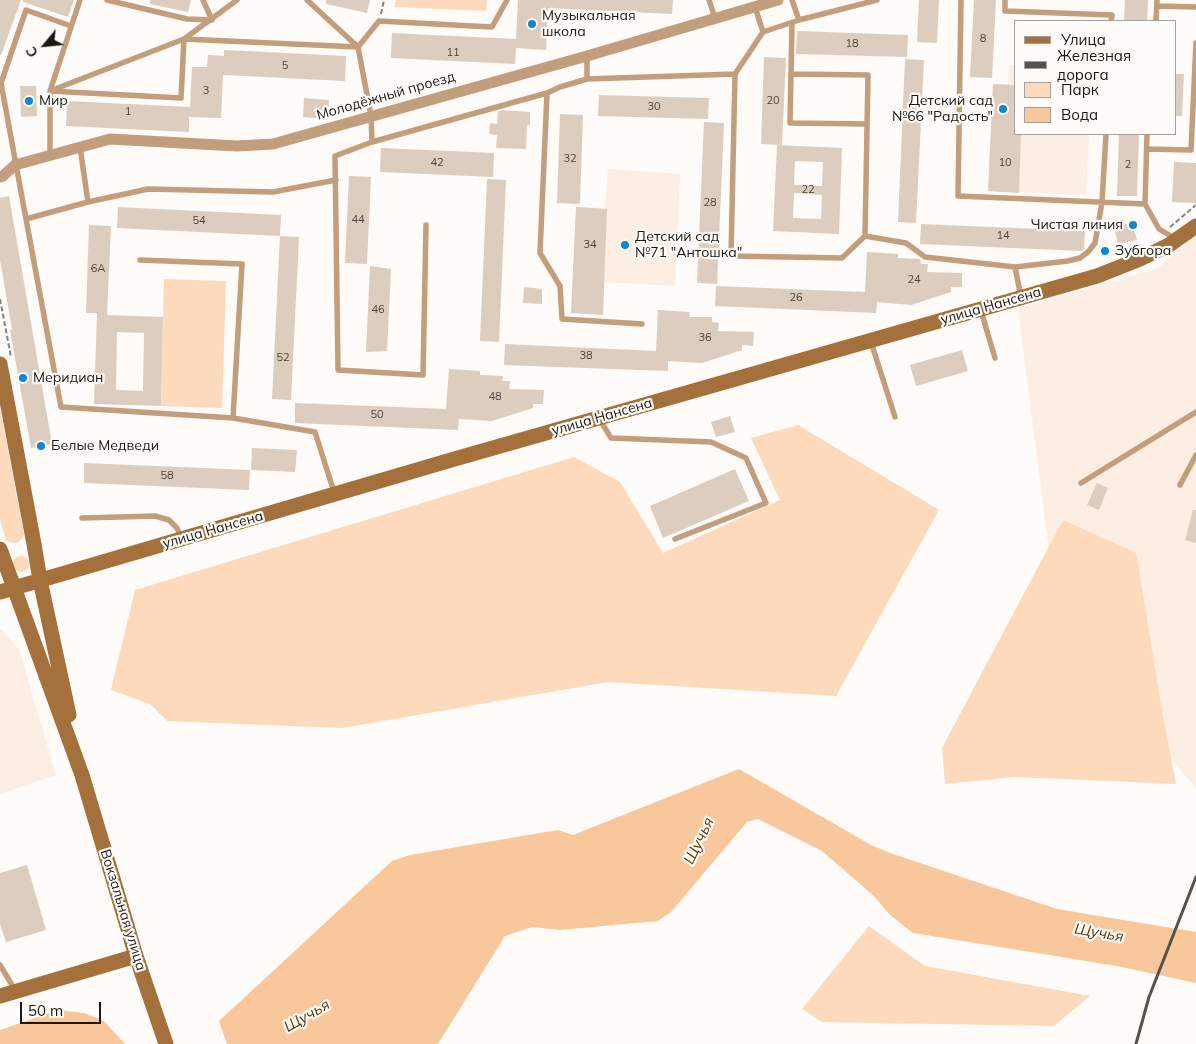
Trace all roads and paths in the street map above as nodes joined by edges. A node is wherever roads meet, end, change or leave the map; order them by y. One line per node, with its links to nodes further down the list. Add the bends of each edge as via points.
1 (80, 0): 24 (lane)
2 (107, 0): 18 (lane, via 188,18)
3 (203, 0): 18 (lane)
4 (237, 0): 18 (lane)
5 (307, 0): 28 (lane)
6 (384, 0): 22 (path)
7 (507, 0): 22 (lane, via 492,26)
8 (709, 0): 17 (lane)
9 (778, 0): 15 (street, Молодёжный проезд)
10 (792, 0): 19 (lane)
11 (877, 0): 19 (lane)
12 (960, 0): 47 (lane, via 958,196)
13 (1006, 0): 20 (lane, via 1005,11 1112,15)
14 (1157, 3): 16 (lane); 21 (lane)
15 (755, 6): 17 (street, Молодёжный проезд); 25 (lane)
16 (1196, 7)
17 (715, 18): 29 (street, Молодёжный проезд)
18 (212, 20): 26 (lane)
19 (799, 20): 23 (lane)
20 (1111, 20)
21 (1156, 20)
22 (379, 21): 28 (lane)
23 (792, 23): 25 (lane); 31 (lane)
24 (72, 26): 33 (lane); 43 (lane, via 26,10 1,83)
25 (763, 32): 30 (lane)
26 (184, 39): 28 (lane); 33 (lane); 33 (lane, via 181,98)
27 (1196, 43): 41 (lane, via 1191,150)
28 (358, 48): 35 (lane)
29 (587, 56): 32 (lane); 35 (street, Молодёжный проезд)
30 (735, 74): 32 (lane); 54 (lane, via 731,256 842,258)
31 (791, 74): 36 (lane, via 868,76); 36 (lane, via 790,123)
32 (587, 79): 34 (lane)
33 (50, 91): 42 (lane)
34 (546, 93): 39 (lane); 60 (lane, via 540,253 560,286 562,320)
35 (371, 116): 39 (lane); 40 (street, Молодёжный проезд, via 273,144 237,146 110,139)
36 (867, 124): 54 (lane)
37 (1106, 135): 47 (lane)
38 (1147, 135): 41 (lane)
39 (372, 142): 45 (lane, via 336,156)
40 (80, 148): 42 (street, Молодёжный проезд); 46 (lane)
41 (1146, 148): 48 (lane)
42 (50, 155): 43 (street, Молодёжный проезд)
43 (15, 165): 44 (street, Молодёжный проезд); 50 (lane)
44 (0, 177)
45 (336, 180): 46 (lane, via 273,192 148,189); 51 (lane, via 338,370 423,375)
46 (88, 202): 50 (lane)
47 (1102, 202): 48 (lane); 57 (lane, via 1095,243 1080,258)
48 (1145, 204): 53 (lane, via 1159,229)
49 (1196, 205): 53 (path)
50 (26, 219): 66 (lane, via 61,406)
51 (426, 225)
52 (1196, 226): 55 (street, улица Нансена)
53 (1164, 231): 55 (lane)
54 (865, 236): 57 (lane, via 906,243 925,257)
55 (1178, 240): 58 (street, улица Нансена, via 1097,276)
56 (140, 260): 66 (lane, via 242,264)
57 (1015, 267): 58 (lane)
58 (1021, 297): 59 (street, улица Нансена)
59 (981, 309): 61 (street, улица Нансена); 62 (lane)
60 (642, 324)
61 (870, 340): 65 (lane); 67 (street, улица Нансена)
62 (995, 358)
63 (0, 364): 76 (street, Вокзальная улица)
64 (1196, 412): 69 (lane)
65 (895, 417)
66 (233, 418): 71 (lane, via 315,432)
67 (598, 418): 71 (street, улица Нансена); 74 (lane, via 612,438 711,442 746,458 766,503)
68 (1196, 455): 70 (lane)
69 (1082, 483)
70 (1180, 486)
71 (334, 494): 73 (street, улица Нансена)
72 (82, 518): 73 (lane, via 155,516 169,520)
73 (182, 539): 76 (street, улица Нансена)
74 (675, 539)
75 (0, 549): 77 (street, Вокзальная улица)
76 (40, 580): 77 (street, улица Нансена); 79 (street, Вокзальная улица)
77 (15, 588): 78 (street, улица Нансена); 79 (street, Вокзальная улица)
78 (0, 592)
79 (82, 775): 80 (street, Вокзальная улица)
80 (136, 956): 82 (street); 84 (street, Вокзальная улица)
81 (0, 966): 82 (lane)
82 (16, 992): 83 (street)
83 (0, 996)
84 (166, 1044)

